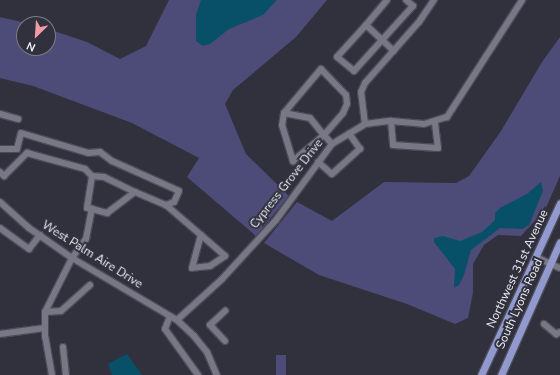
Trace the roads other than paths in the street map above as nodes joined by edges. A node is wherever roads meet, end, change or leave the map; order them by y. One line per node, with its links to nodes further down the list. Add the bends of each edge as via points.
1 (387, 0): 5 (street)
2 (406, 0): 6 (street, via 413,6)
3 (434, 0): 7 (street)
4 (522, 0): 12 (street, Cypress Grove Drive, via 458,103 447,117)
5 (366, 25): 6 (street); 6 (street, via 337,56 354,71)
6 (381, 39): 7 (street)
7 (394, 51): 13 (street, via 365,83 361,92)
8 (284, 113): 15 (street, via 310,118); 15 (street, via 282,125 293,161); 15 (street, via 321,69 346,95 347,104 343,113)
9 (0, 114): 10 (street)
10 (18, 119)
11 (391, 121): 12 (street, Cypress Grove Drive, via 424,124); 12 (street, via 393,145 438,148); 13 (street, Cypress Grove Drive)
12 (435, 122)
13 (365, 124): 14 (street, Cypress Grove Drive)
14 (349, 133): 16 (street, Cypress Grove Drive); 20 (street, via 360,149 332,174)
15 (324, 135): 16 (street)
16 (332, 144): 20 (street, Cypress Grove Drive)
17 (0, 149): 18 (street)
18 (17, 149): 19 (street); 26 (street, via 22,133 88,153 100,152 112,161 179,190 174,202)
19 (27, 153): 21 (street, via 4,176); 22 (street, via 85,169)
20 (318, 162): 40 (street, Cypress Grove Drive, via 276,220 222,279)
21 (0, 172)
22 (92, 176): 23 (street, via 104,176); 27 (street, via 87,208)
23 (136, 192): 26 (street); 27 (street, via 107,213)
24 (0, 202): 29 (street, West Palm Aire Drive)
25 (560, 203): 32 (main road, Northwest 31st Avenue)
26 (166, 205): 30 (street)
27 (92, 209): 33 (street, via 86,239)
28 (0, 228): 29 (street, via 29,249)
29 (40, 235): 33 (street, West Palm Aire Drive)
30 (201, 235): 30 (street, via 225,256 210,266 192,268)
31 (560, 242): 34 (main road, South Lyons Road)
32 (536, 257): 34 (street); 46 (main road, Northwest 31st Avenue)
33 (72, 258): 38 (street); 39 (street, West Palm Aire Drive)
34 (550, 263): 35 (street); 53 (main road, South Lyons Road)
35 (560, 268)
36 (90, 285): 38 (street, via 61,311)
37 (225, 311): 45 (street, via 210,325)
38 (45, 312): 42 (street)
39 (170, 316): 40 (street, West Palm Aire Drive); 50 (street, via 165,329)
40 (177, 320): 51 (street, West Palm Aire Drive, via 206,352)
41 (544, 324): 43 (street, via 556,334)
42 (45, 328): 44 (street); 48 (street)
43 (560, 332)
44 (0, 334)
45 (225, 341)
46 (496, 344): 52 (main road, South Lyons Road)
47 (63, 347): 49 (street)
48 (52, 375)
49 (66, 375)
50 (198, 375)
51 (217, 375)
52 (481, 375)
53 (501, 375)

